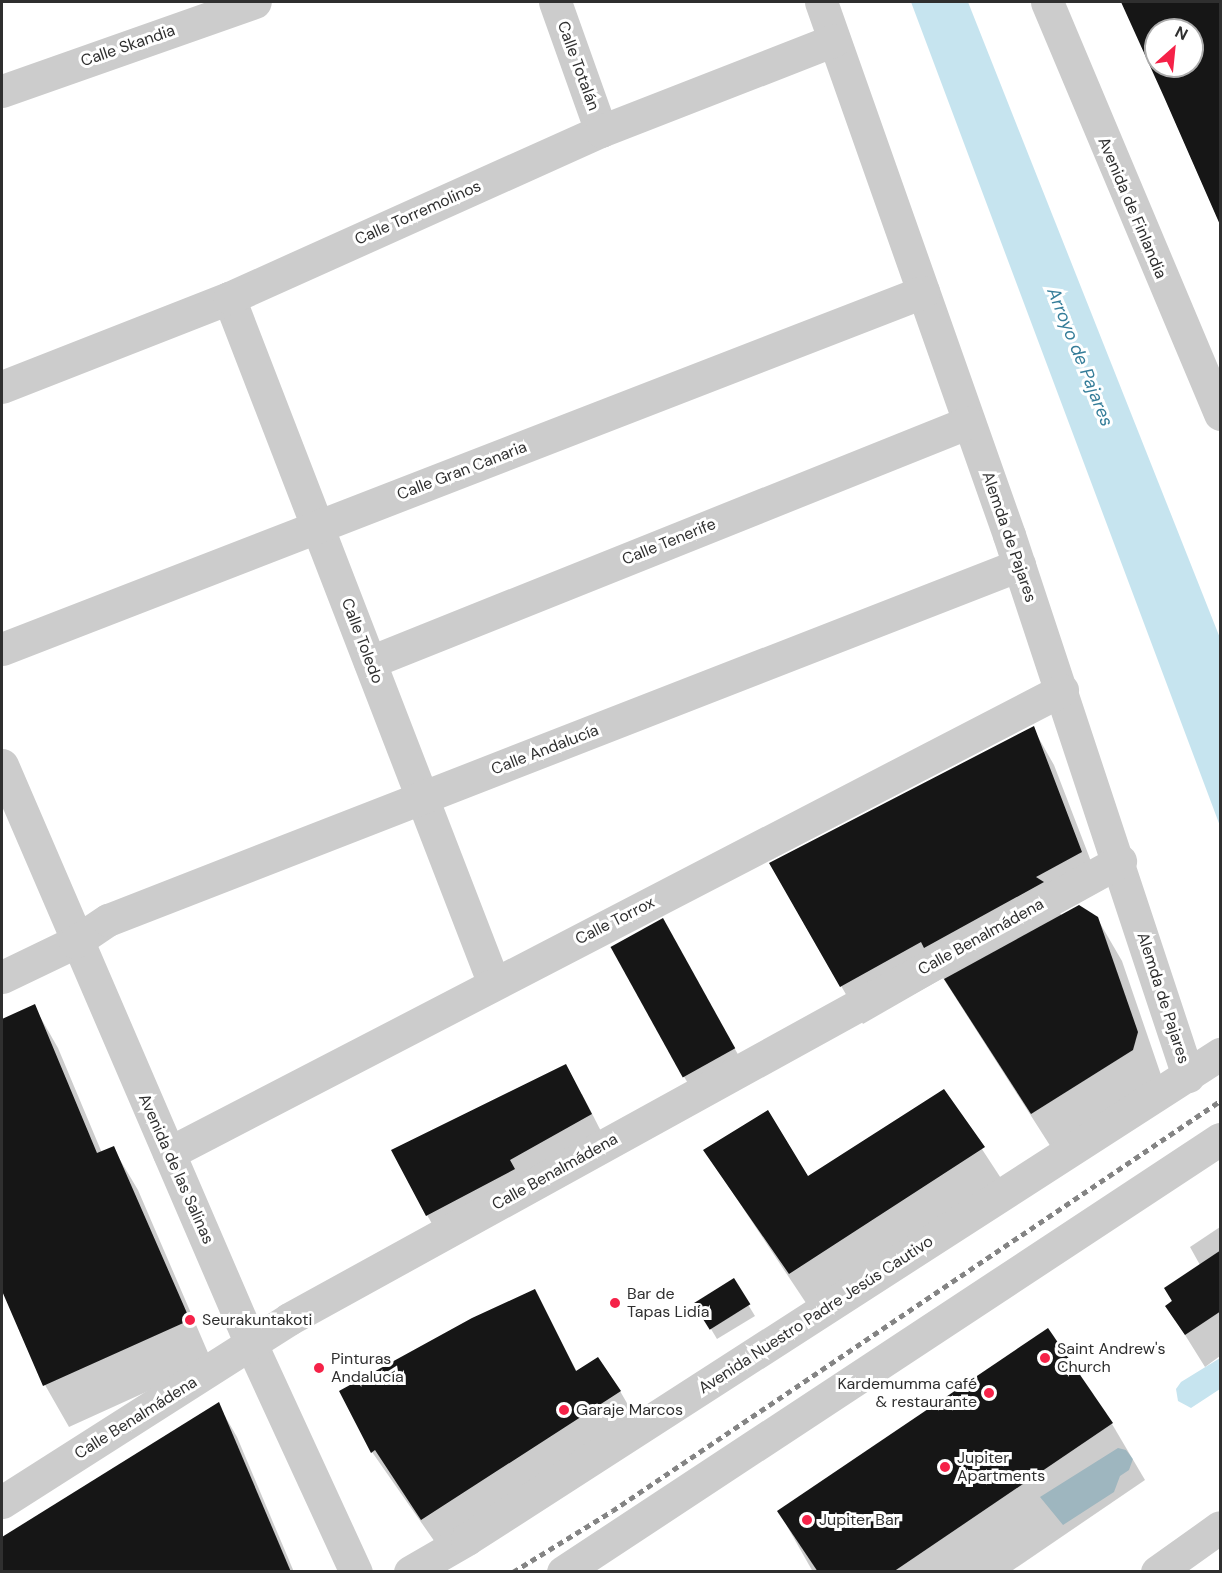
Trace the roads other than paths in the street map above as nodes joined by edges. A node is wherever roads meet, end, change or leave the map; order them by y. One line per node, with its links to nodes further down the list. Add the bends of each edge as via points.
1 (255, 2): 6 (street, Calle Skandia)
2 (555, 2): 7 (street, Calle Totalán)
3 (821, 2): 5 (street, Alemda de Pajares)
4 (1047, 2): 11 (street, Avenida de Finlandia)
5 (834, 40): 7 (street, Calle Torremolinos); 8 (street, Alemda de Pajares)
6 (2, 91)
7 (601, 131): 9 (street, Calle Torremolinos)
8 (923, 292): 12 (street, Alemda de Pajares); 13 (street, Calle Gran Canaria)
9 (230, 298): 10 (street, Calle Torremolinos); 13 (street, Calle Toledo)
10 (2, 387)
11 (1221, 414)
12 (969, 422): 14 (street, Alemda de Pajares); 16 (street, Calle Tenerife)
13 (318, 526): 15 (street, Calle Gran Canaria); 16 (street, Calle Toledo)
14 (1019, 565): 17 (street, Alemda de Pajares); 19 (street, Calle Andalucía)
15 (2, 649)
16 (370, 662): 19 (street, Calle Toledo)
17 (1062, 690): 20 (street, Alemda de Pajares); 23 (street, Calle Torrox)
18 (2, 765): 21 (street, Avenida de las Salinas)
19 (423, 798): 21 (street, Calle Andalucía, via 108,920); 23 (street, Calle Toledo)
20 (1120, 861): 25 (street, Alemda de Pajares); 28 (street, Calle Benalmádena, via 289,1319)
21 (75, 942): 22 (street, Calle Andalucía); 27 (street, Avenida de las Salinas)
22 (2, 977)
23 (494, 984): 27 (street, Calle Torrox)
24 (1221, 1054): 25 (street, Avenida Nuestro Padre Jesús Cautivo)
25 (1188, 1076): 32 (street, Avenida Nuestro Padre Jesús Cautivo)
26 (1221, 1139): 33 (street)
27 (169, 1153): 28 (street, Avenida de las Salinas)
28 (251, 1344): 29 (street, Calle Benalmádena); 31 (street, Avenida de las Salinas)
29 (2, 1502)
30 (1221, 1527): 34 (street)
31 (356, 1572)
32 (410, 1572)
33 (563, 1572)
34 (1157, 1572)

